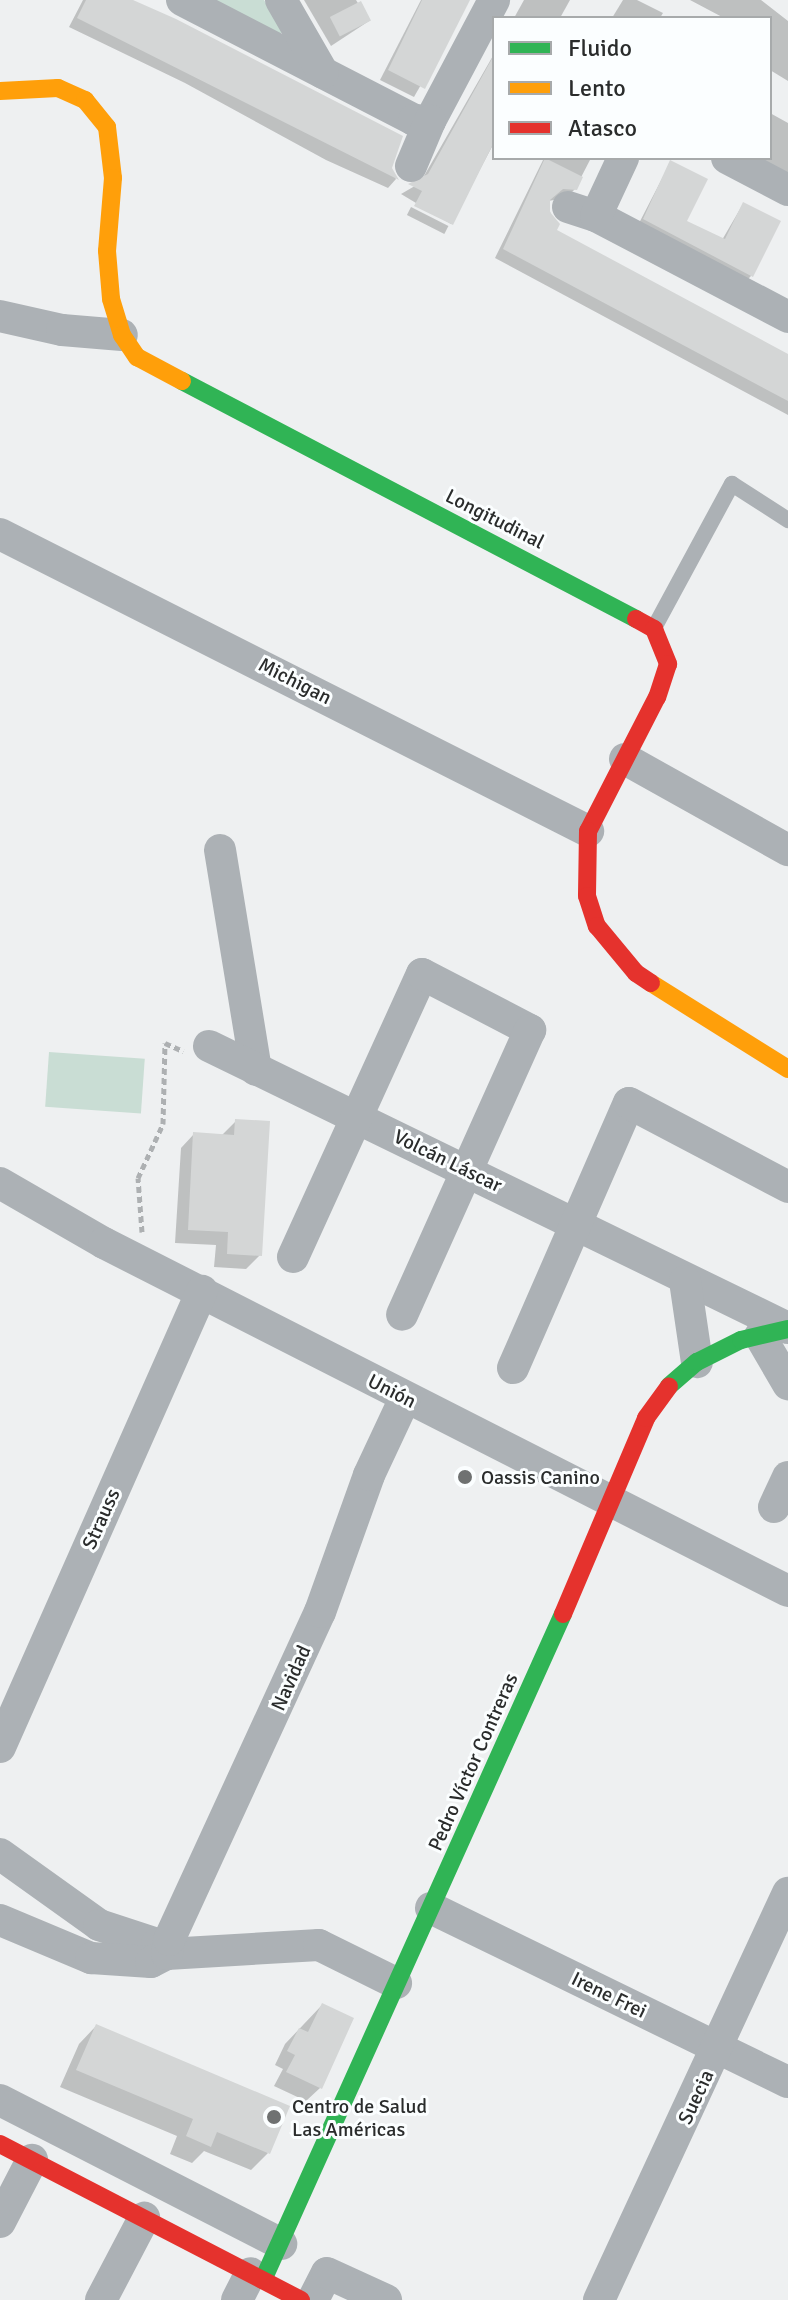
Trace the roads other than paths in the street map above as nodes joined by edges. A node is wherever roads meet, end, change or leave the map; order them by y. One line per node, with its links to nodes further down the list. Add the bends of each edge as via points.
1 (182, 0): 4 (street)
2 (281, 0): 4 (street)
3 (494, 0): 6 (street)
4 (323, 73): 6 (street, via 414,120)
5 (0, 91): 13 (street, Longitudinal, via 58,88 85,100 107,127 113,178 107,251 111,299)
6 (430, 121): 9 (street)
7 (621, 160): 12 (street, via 582,212)
8 (731, 160): 10 (street)
9 (411, 166)
10 (788, 190)
11 (0, 316): 13 (street, via 62,330)
12 (788, 317)
13 (122, 335): 16 (street, Longitudinal, via 137,357 169,378)
14 (788, 520): 16 (lane, via 732,484)
15 (0, 534): 18 (street, Michigan)
16 (654, 629): 17 (street, via 668,664)
17 (625, 759): 18 (street); 20 (street)
18 (588, 831): 22 (street, via 587,896 597,926 636,973)
19 (220, 850): 23 (street)
20 (788, 850)
21 (209, 1046): 23 (street, Volcán Láscar)
22 (788, 1069)
23 (256, 1070): 24 (street, Volcán Láscar)
24 (357, 1116): 25 (street, Volcán Láscar); 25 (street, via 422,974 530,1030); 29 (street)
25 (466, 1169): 28 (street, Volcán Láscar); 32 (street)
26 (0, 1183): 31 (street, Unión)
27 (788, 1187): 28 (street, via 629,1103)
28 (575, 1222): 30 (street, Volcán Láscar); 35 (street)
29 (293, 1257)
30 (685, 1281): 33 (street, Volcán Láscar); 34 (street)
31 (202, 1291): 37 (street, Unión); 42 (street, Strauss)
32 (402, 1315)
33 (779, 1331): 34 (street, Pedro Víctor Contreras); 36 (street)
34 (697, 1362): 39 (street, Pedro Víctor Contreras, via 669,1386 646,1418)
35 (513, 1368)
36 (788, 1384)
37 (405, 1398): 39 (street, Unión); 47 (street, Navidad, via 369,1475 313,1627)
38 (788, 1477): 40 (street)
39 (611, 1500): 41 (street, Unión); 45 (street, Pedro Víctor Contreras)
40 (774, 1507)
41 (788, 1591)
42 (0, 1747)
43 (0, 1854): 47 (street, via 99,1925 157,1944)
44 (788, 1893): 49 (street, Suecia)
45 (431, 1908): 48 (street, Pedro Víctor Contreras); 49 (street, Irene Frei)
46 (0, 1920): 47 (street, via 91,1958 151,1962)
47 (167, 1954): 48 (street, via 319,1945)
48 (396, 1983): 56 (street, Pedro Víctor Contreras)
49 (719, 2048): 50 (street, Irene Frei); 62 (street, Suecia)
50 (788, 2082)
51 (0, 2100): 56 (street)
52 (0, 2144): 53 (street)
53 (32, 2160): 54 (street); 55 (street)
54 (144, 2218): 57 (street); 58 (street)
55 (0, 2222)
56 (281, 2244): 57 (street, Pedro Víctor Contreras)
57 (250, 2284): 59 (street)
58 (101, 2300)
59 (301, 2300)
60 (313, 2300): 61 (street, via 327,2273)
61 (386, 2300)
62 (599, 2300)

